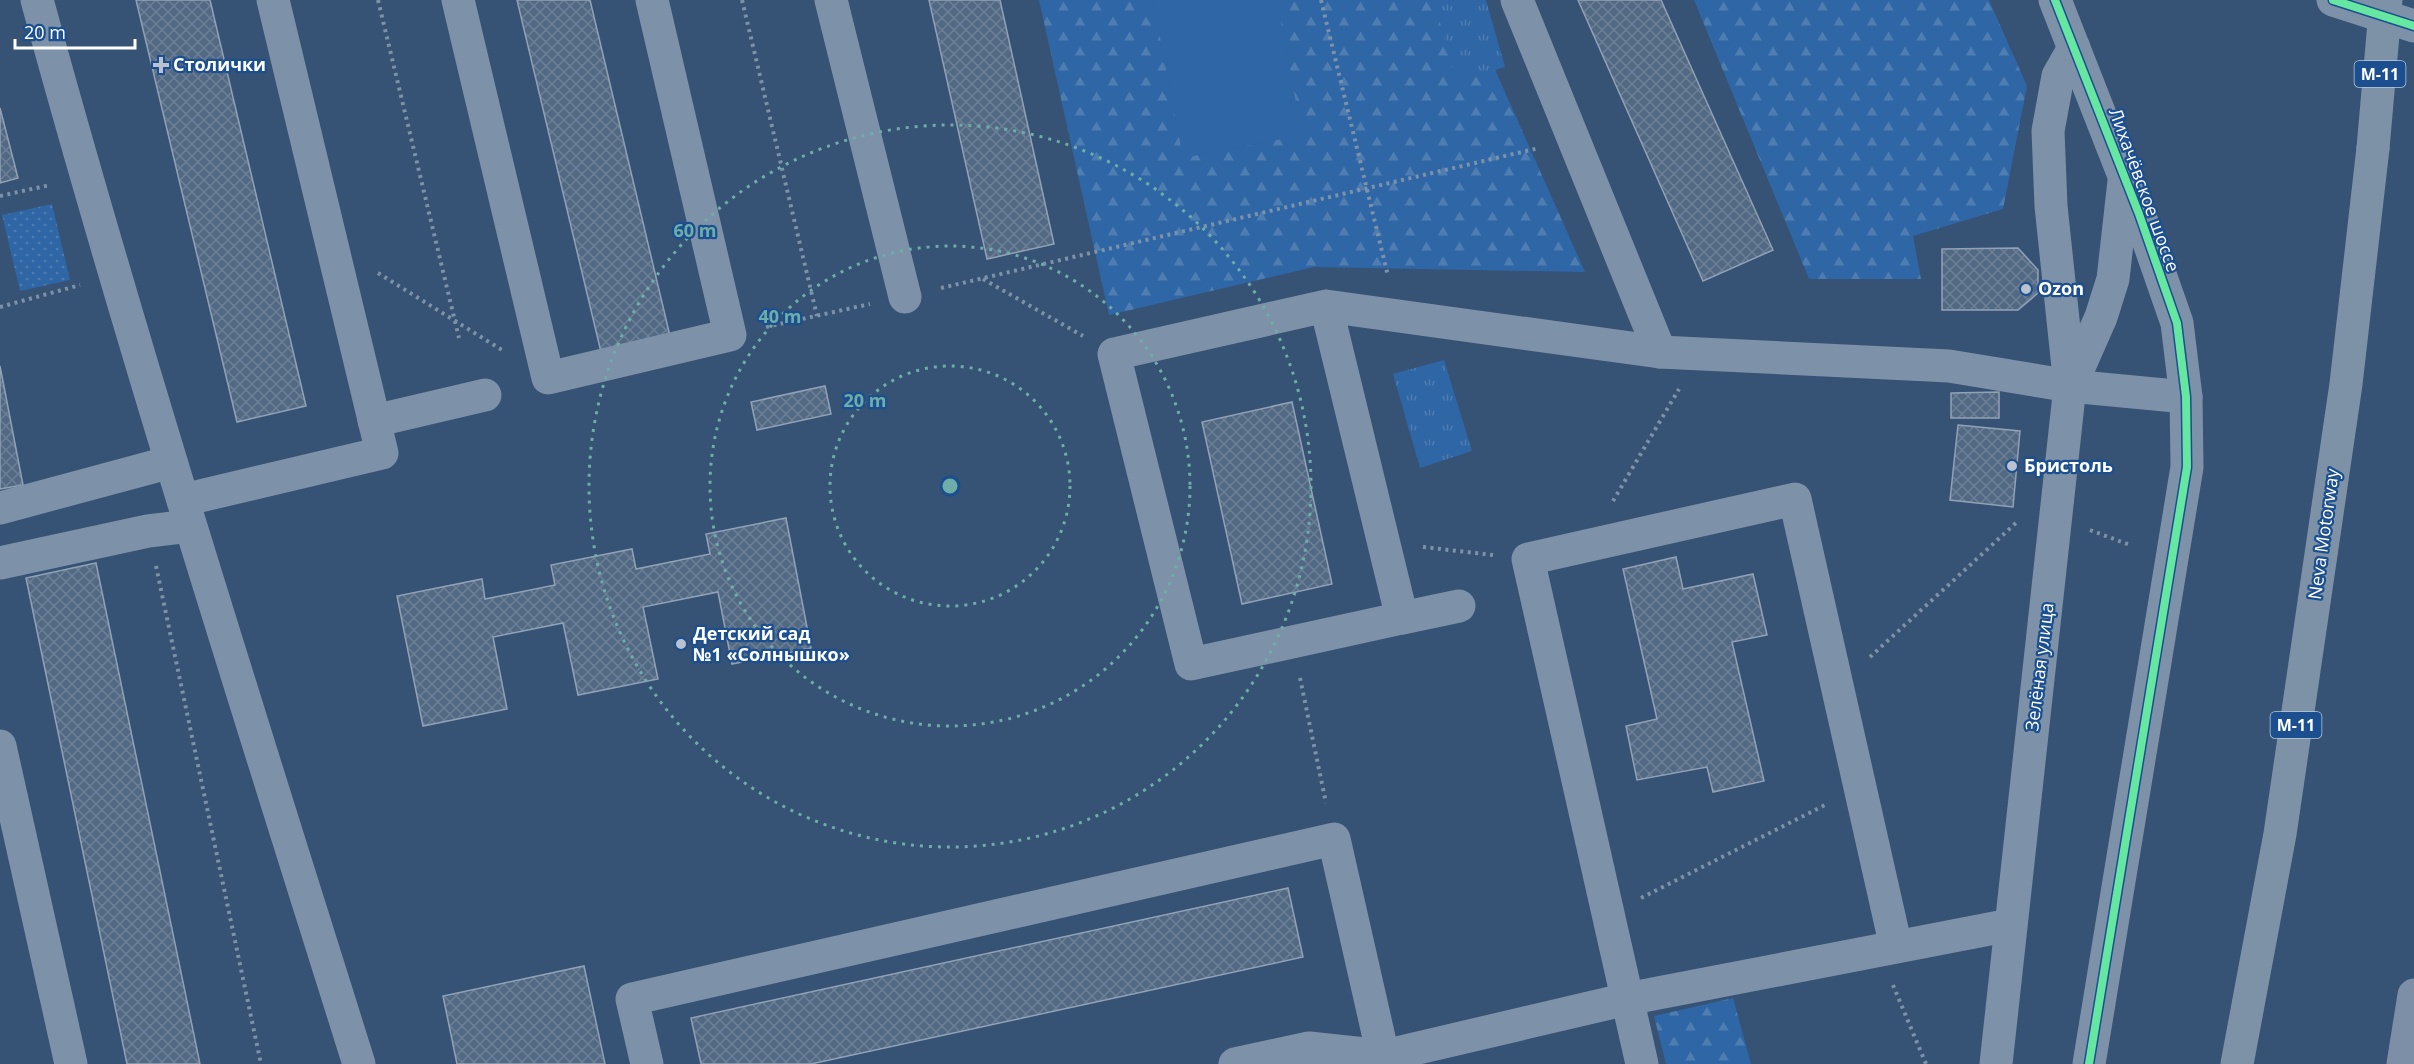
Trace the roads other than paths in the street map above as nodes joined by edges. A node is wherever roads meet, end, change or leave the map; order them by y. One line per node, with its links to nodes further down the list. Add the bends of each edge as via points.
1 (37, 0): 20 (street)
2 (273, 0): 19 (street)
3 (458, 0): 4 (street, via 548,378 730,335)
4 (652, 0)
5 (831, 0): 13 (street)
6 (1517, 0): 15 (street)
7 (2055, 0): 11 (street, Лихачёвское шоссе)
8 (2333, 0): 10 (street)
9 (2386, 0): 39 (highway, Neva Motorway / М-11, bridge, via 2346,384 2280,834)
10 (2414, 26)
11 (2074, 48): 12 (street, Лихачёвское шоссе); 16 (street, via 2058,76 2048,131 2051,206)
12 (2124, 176): 16 (street, via 2113,279 2101,317); 18 (street, Лихачёвское шоссе, via 2177,323)
13 (905, 297)
14 (1326, 306): 15 (street); 25 (street); 25 (street, via 1114,354 1191,664)
15 (1660, 352): 16 (street, via 1949,366)
16 (2070, 386): 18 (street); 27 (street, Зелёная улица)
17 (485, 395): 19 (street)
18 (2186, 397): 38 (street, Лихачёвское шоссе, via 2187,467)
19 (374, 421): 22 (street, via 382,453)
20 (171, 462): 21 (street); 22 (street)
21 (0, 508)
22 (187, 513): 23 (street, via 148,531); 33 (street)
23 (0, 563)
24 (1459, 606): 25 (street)
25 (1402, 618)
26 (0, 746): 32 (street)
27 (2010, 925): 28 (street); 37 (street, Зелёная улица)
28 (1887, 948): 30 (street); 30 (street, via 1860,788 1795,499 1528,559)
29 (2414, 995): 40 (main road)
30 (1627, 999): 31 (street); 36 (street)
31 (1384, 1060): 34 (street, via 1334,839 632,999); 35 (street, via 1309,1048)
32 (71, 1064)
33 (359, 1064)
34 (647, 1064)
35 (1235, 1064)
36 (1642, 1064)
37 (1996, 1064)
38 (2089, 1064)
39 (2237, 1064)
40 (2403, 1064)

